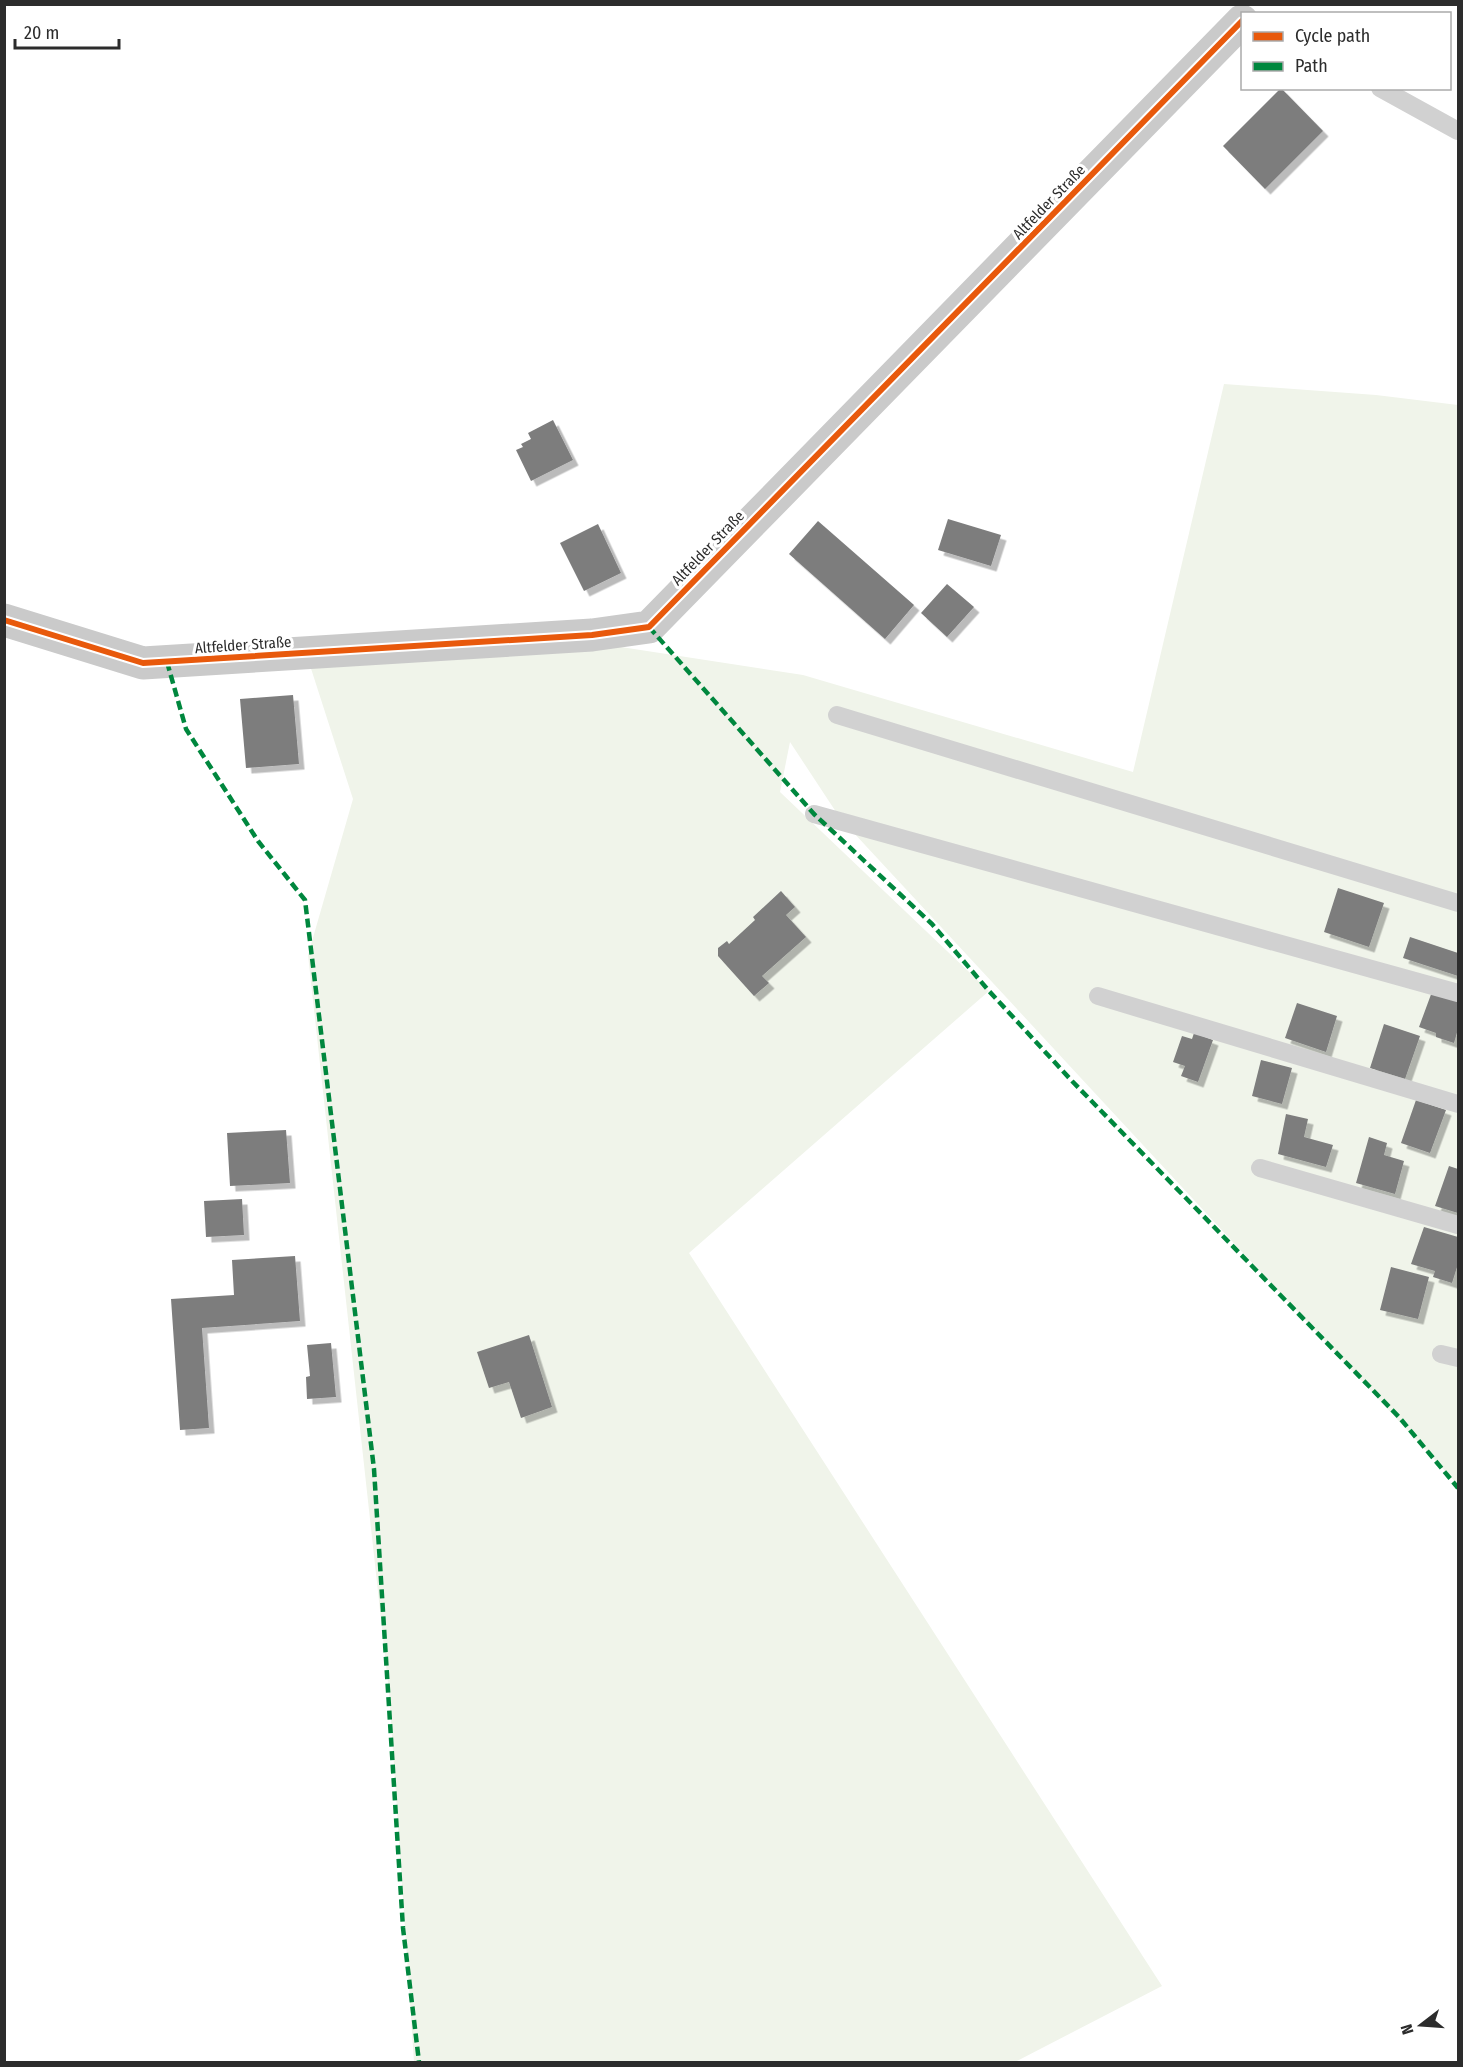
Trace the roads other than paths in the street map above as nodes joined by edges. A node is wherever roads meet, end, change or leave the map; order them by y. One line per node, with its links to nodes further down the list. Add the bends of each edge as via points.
1 (1241, 22): 4 (street, Altfelder Straße, via 649,627 592,635 143,663)
2 (1384, 90): 3 (lane)
3 (1458, 131)
4 (4, 620)
5 (837, 715): 7 (lane)
6 (814, 814): 8 (lane)
7 (1458, 903)
8 (1458, 993)
9 (1098, 996): 10 (lane)
10 (1458, 1104)
11 (1260, 1168): 12 (lane)
12 (1458, 1225)

